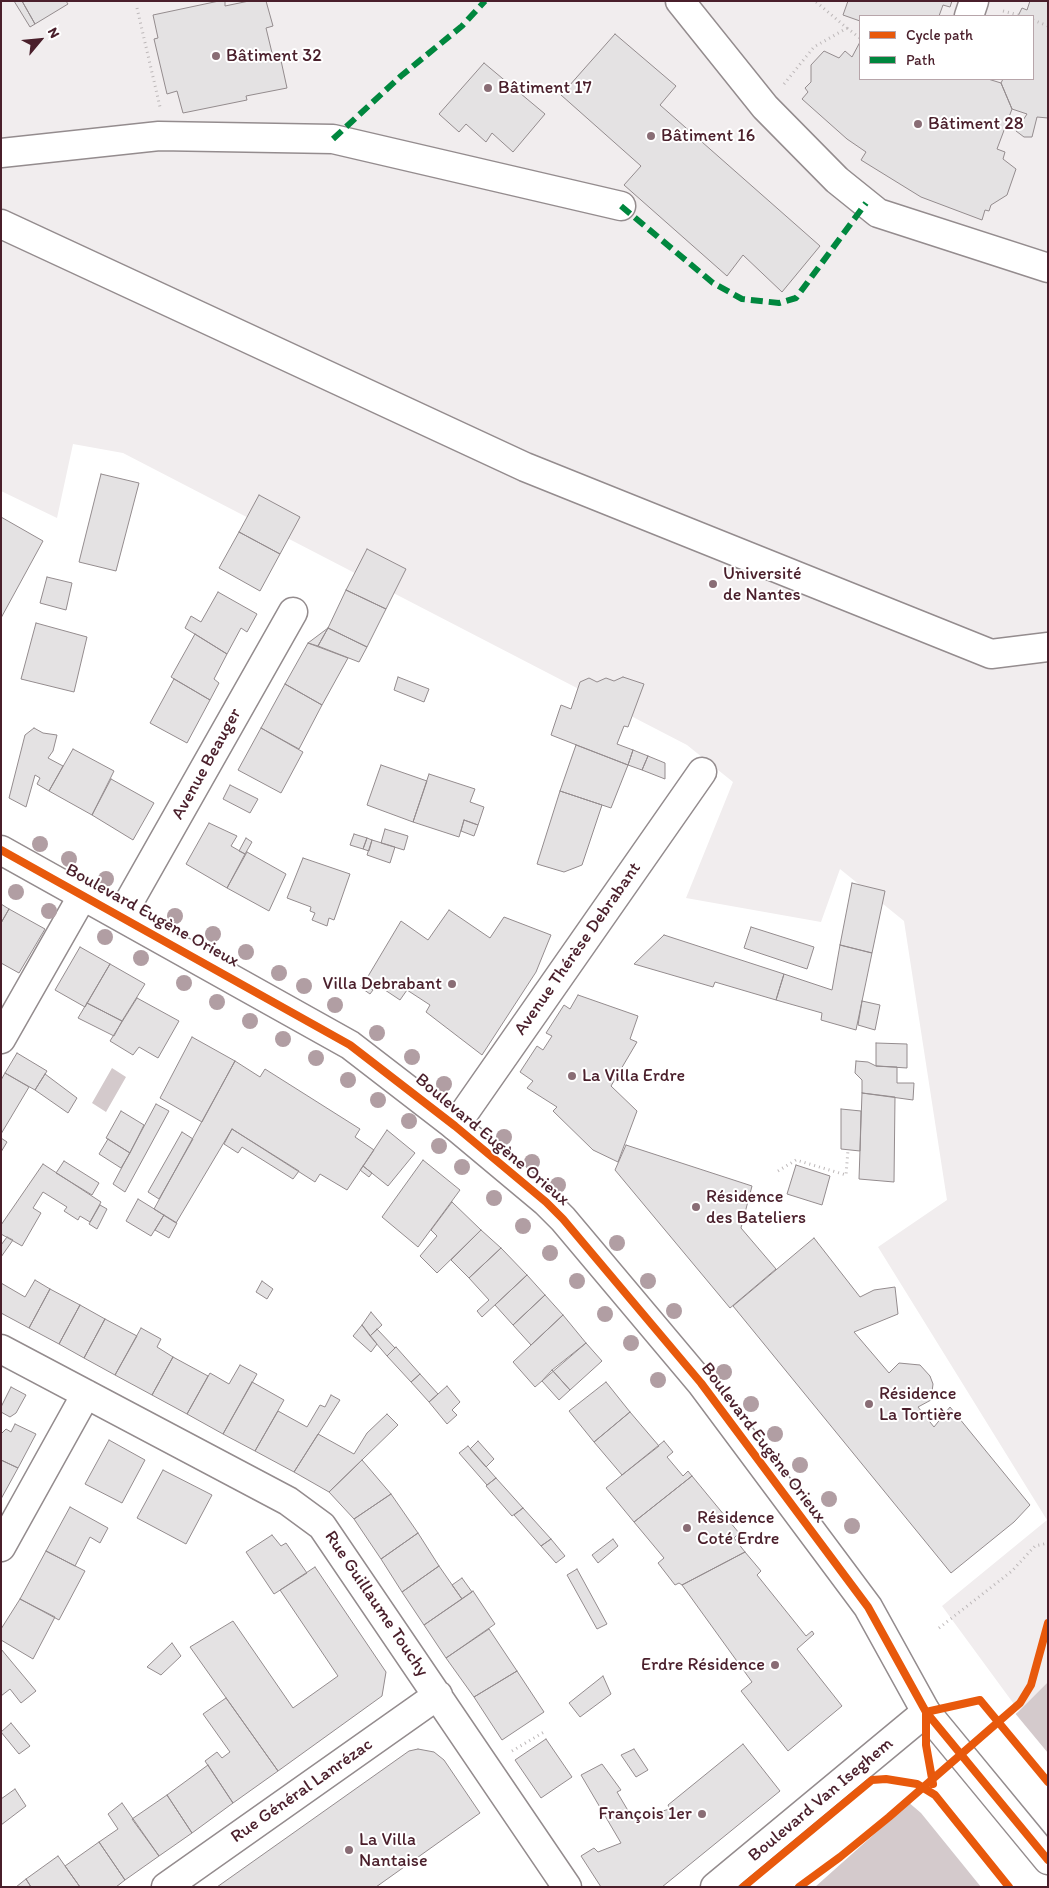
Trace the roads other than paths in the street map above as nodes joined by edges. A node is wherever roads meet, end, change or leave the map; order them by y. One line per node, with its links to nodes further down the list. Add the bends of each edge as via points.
1 (680, 1): 7 (street, via 765,107 837,180 878,213)
2 (974, 1): 3 (street)
3 (969, 15)
4 (1, 153): 5 (street, via 159,136 333,139)
5 (621, 206)
6 (1, 224): 9 (street, via 534,470 991,654)
7 (1048, 268)
8 (293, 612): 13 (street, Avenue Beauger)
9 (1048, 647)
10 (702, 772): 15 (street, Avenue Thérèse Debrabant)
11 (1, 850): 12 (street, Boulevard Eugène Orieux)
12 (83, 894): 13 (street, Boulevard Eugène Orieux); 14 (street)
13 (121, 916): 15 (street, Boulevard Eugène Orieux, via 350,1045)
14 (1, 1039)
15 (455, 1126): 20 (street, Boulevard Eugène Orieux, via 524,1182 563,1219 700,1383 868,1607)
16 (1, 1349): 17 (street, Rue Guillaume Touchy)
17 (86, 1394): 18 (street); 19 (street, Rue Guillaume Touchy, via 288,1501 313,1518 331,1536)
18 (1, 1547)
19 (438, 1695): 22 (street, Rue Général Lanrézac); 23 (street, Rue Guillaume Touchy)
20 (935, 1721): 21 (street, Boulevard Eugène Orieux); 24 (street, Boulevard Van Iseghem)
21 (1048, 1860)
22 (166, 1887)
23 (567, 1887)
24 (715, 1887)

